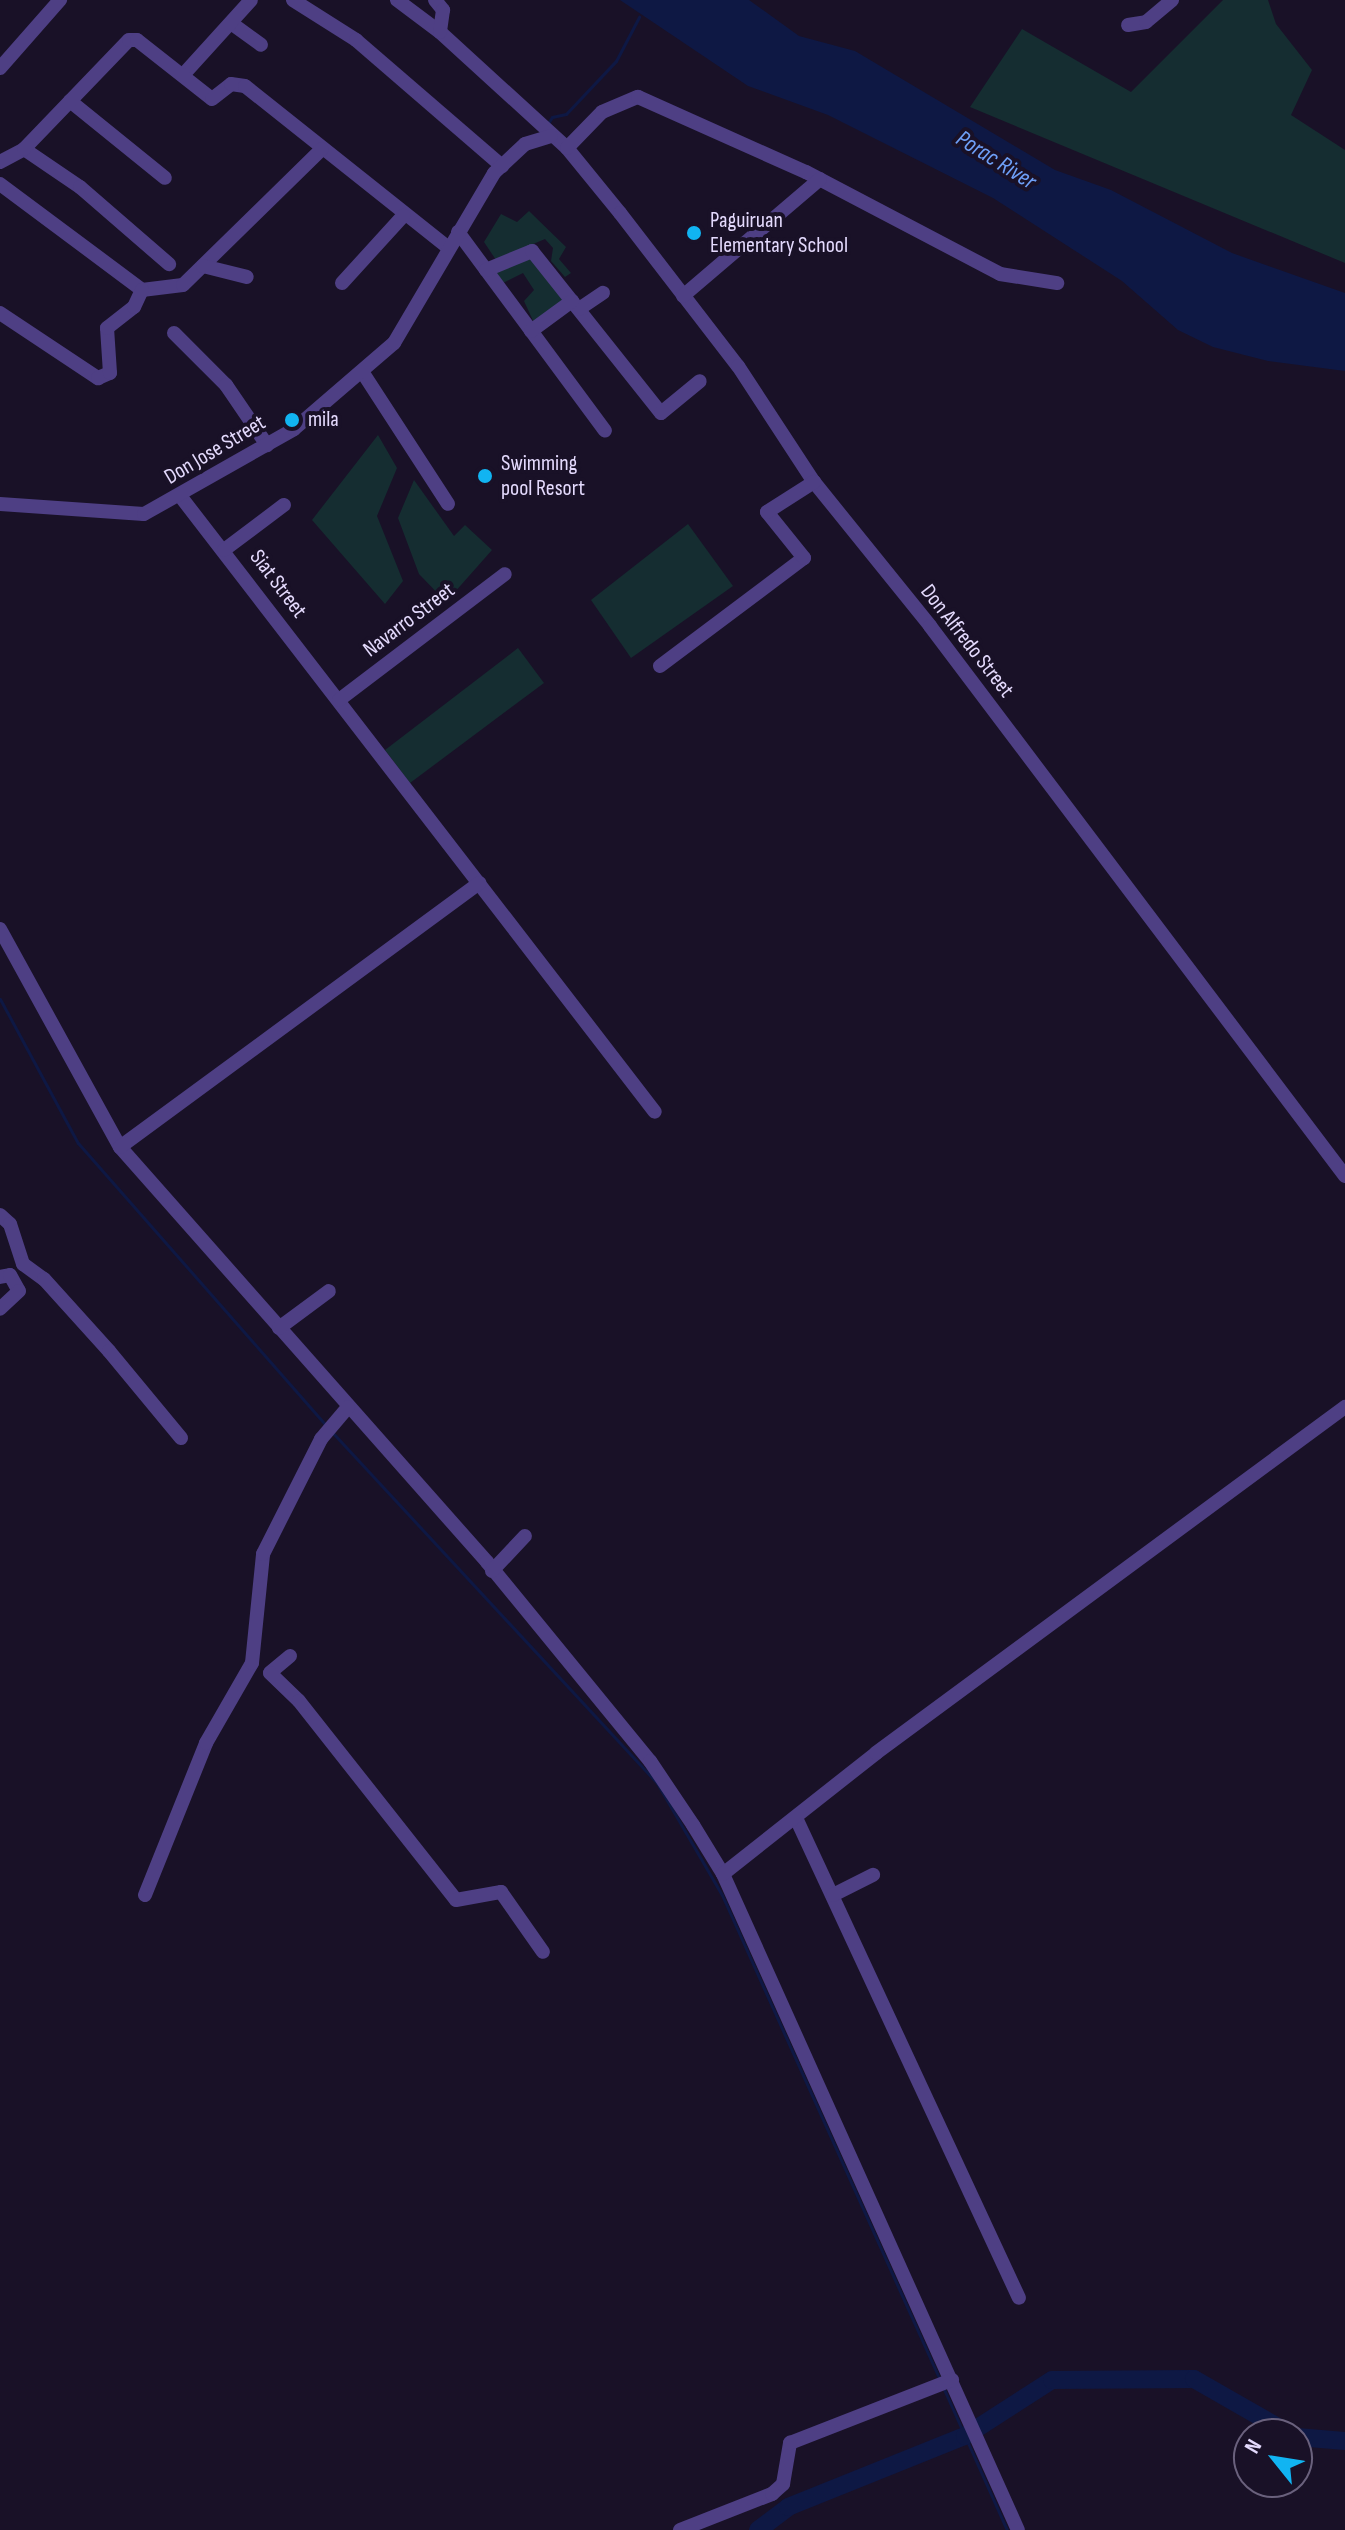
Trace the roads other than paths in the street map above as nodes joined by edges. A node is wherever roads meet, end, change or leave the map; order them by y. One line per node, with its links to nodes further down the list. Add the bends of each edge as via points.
1 (60, 0): 11 (street)
2 (251, 0): 7 (street)
3 (293, 0): 19 (street, via 356,40)
4 (397, 0): 9 (street, Don Alfredo Street)
5 (435, 0): 9 (street, via 443,10)
6 (1172, 0): 8 (street, via 1146,22)
7 (231, 23): 10 (street); 12 (street)
8 (1128, 25)
9 (440, 32): 14 (street, Don Alfredo Street)
10 (261, 45)
11 (0, 68)
12 (183, 75): 13 (street, via 144,43 129,40); 17 (street, via 212,99 231,84 245,86)
13 (70, 101): 16 (street); 20 (street)
14 (551, 136): 15 (street, Don Alfredo Street); 19 (street, Don Jose Street, via 525,144)
15 (567, 148): 21 (street, via 602,112 638,97); 34 (street, Don Alfredo Street)
16 (24, 149): 18 (street); 26 (street, via 80,187)
17 (322, 149): 23 (street); 27 (street)
18 (0, 162)
19 (502, 166): 24 (street, Don Jose Street)
20 (165, 178)
21 (820, 179): 31 (street, via 1000,274); 34 (street)
22 (0, 184): 32 (street)
23 (403, 216): 25 (street); 30 (street)
24 (458, 232): 25 (street, Don Jose Street); 28 (street)
25 (449, 248): 39 (street, Don Jose Street, via 394,343)
26 (169, 264)
27 (203, 266): 29 (street); 32 (street, via 183,285)
28 (486, 270): 35 (street, via 532,251); 37 (street)
29 (247, 277)
30 (342, 283)
31 (1057, 283)
32 (142, 290): 36 (street, via 134,307 107,328 110,373 98,378)
33 (603, 293): 35 (street)
34 (683, 296): 43 (street, Don Alfredo Street, via 738,366)
35 (576, 305): 37 (street); 40 (street, via 661,413)
36 (0, 313)
37 (531, 331): 41 (street)
38 (174, 333): 42 (street, via 226,385)
39 (363, 373): 42 (street, Don Jose Street); 46 (street)
40 (700, 381)
41 (605, 431)
42 (267, 445): 44 (street, Don Jose Street)
43 (814, 482): 50 (street, via 767,512 804,558); 56 (street, Don Alfredo Street, via 939,638)
44 (181, 497): 45 (street, Don Jose Street, via 144,514 114,516); 48 (street, Siat Street)
45 (0, 504)
46 (448, 504)
47 (284, 505): 48 (street)
48 (224, 550): 51 (street, Siat Street)
49 (505, 574): 51 (street, Navarro Street)
50 (660, 666)
51 (339, 700): 52 (street, Siat Street)
52 (479, 883): 54 (street, Siat Street); 55 (street)
53 (0, 929): 55 (street)
54 (655, 1112)
55 (120, 1147): 61 (street)
56 (1345, 1176)
57 (0, 1215): 64 (street, via 10,1224 23,1264 44,1279)
58 (0, 1277): 60 (street, via 10,1275 19,1291)
59 (329, 1291): 61 (street)
60 (0, 1309)
61 (279, 1328): 63 (street)
62 (1345, 1407): 68 (street)
63 (345, 1410): 66 (street); 71 (street, via 328,1430 263,1554 252,1663 206,1743)
64 (181, 1438)
65 (525, 1536): 66 (street)
66 (492, 1571): 69 (street, via 650,1761)
67 (290, 1656): 73 (street, via 270,1673 299,1701 456,1900 501,1892)
68 (796, 1818): 69 (street); 72 (street)
69 (723, 1874): 75 (street)
70 (873, 1875): 72 (street)
71 (145, 1895)
72 (833, 1895): 74 (street)
73 (543, 1952)
74 (1019, 2298)
75 (945, 2383): 76 (street, via 790,2443 783,2484 772,2494); 77 (street)
76 (680, 2530)
77 (1018, 2530)

